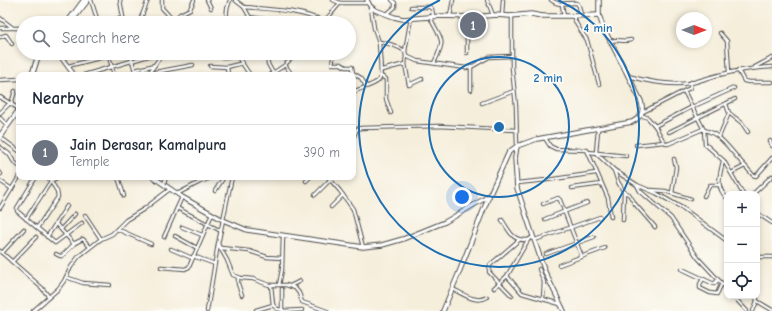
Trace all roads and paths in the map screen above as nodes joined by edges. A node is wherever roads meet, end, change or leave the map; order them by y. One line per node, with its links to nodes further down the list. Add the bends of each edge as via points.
1 (84, 0): 29 (main road)
2 (90, 0): 30 (main road); 31 (street)
3 (120, 0): 32 (street)
4 (148, 0): 33 (street)
5 (162, 0): 34 (street, via 162,8)
6 (194, 0): 35 (street, via 190,9)
7 (207, 0): 22 (street)
8 (230, 0): 36 (street)
9 (235, 0): 20 (street)
10 (333, 0): 18 (street)
11 (392, 0): 24 (street, via 395,7)
12 (453, 0): 41 (street)
13 (487, 0): 25 (street)
14 (503, 0): 26 (street)
15 (550, 0): 19 (street)
16 (599, 0): 28 (street)
17 (368, 2): 18 (street); 23 (street)
18 (340, 3): 39 (street)
19 (562, 5): 27 (street, via 577,3); 44 (street)
20 (244, 7): 37 (street); 38 (street)
21 (411, 7): 40 (street, via 430,7)
22 (211, 8)
23 (371, 8): 24 (street); 55 (street)
24 (387, 14): 47 (street)
25 (493, 15): 26 (street); 42 (street)
26 (502, 15): 43 (street)
27 (581, 15): 28 (street); 45 (street)
28 (599, 15): 54 (street)
29 (72, 16)
30 (76, 16)
31 (96, 16)
32 (123, 16)
33 (142, 16)
34 (170, 16)
35 (179, 16)
36 (226, 16)
37 (248, 16)
38 (310, 16)
39 (329, 16)
40 (431, 16): 41 (street); 47 (street); 76 (street, via 442,38)
41 (450, 16): 42 (street)
42 (467, 16): 58 (street)
43 (512, 16): 44 (street); 60 (street)
44 (564, 16): 45 (street)
45 (573, 16): 111 (street, via 587,40)
46 (0, 18): 49 (street)
47 (410, 18): 57 (street)
48 (0, 28): 49 (street)
49 (12, 28): 50 (street)
50 (16, 29)
51 (720, 33): 102 (street, via 727,41 729,49)
52 (0, 37): 56 (street, via 6,35)
53 (631, 40): 54 (street)
54 (610, 41): 105 (street)
55 (379, 42): 57 (street); 86 (street)
56 (12, 44)
57 (405, 51): 59 (street)
58 (467, 53)
59 (406, 56): 75 (street); 76 (street)
60 (512, 56): 83 (street, via 489,57); 117 (street)
61 (772, 58): 85 (street)
62 (37, 60): 88 (main road)
63 (64, 60): 79 (street)
64 (88, 60): 79 (street)
65 (110, 60): 81 (street)
66 (136, 60): 72 (street)
67 (158, 60): 77 (street)
68 (240, 60): 73 (street)
69 (268, 60): 98 (street)
70 (289, 60): 74 (street)
71 (333, 60): 101 (street, via 332,64 352,67)
72 (132, 61): 81 (street); 92 (street)
73 (243, 63): 82 (street); 97 (street)
74 (285, 64): 99 (street); 100 (street)
75 (405, 64): 86 (street); 106 (street, via 409,85)
76 (434, 64): 83 (street)
77 (156, 65): 93 (street); 94 (street)
78 (193, 65): 95 (street)
79 (68, 66): 89 (street)
80 (210, 66): 82 (street)
81 (112, 67): 90 (street); 91 (street)
82 (227, 67): 96 (street)
83 (470, 67): 114 (street)
84 (772, 67): 85 (street)
85 (754, 68): 87 (street)
86 (382, 70): 104 (street)
87 (738, 70): 102 (street); 110 (street, via 744,81)
88 (33, 72)
89 (72, 72)
90 (94, 72)
91 (113, 72)
92 (136, 72)
93 (138, 72)
94 (150, 72)
95 (158, 72)
96 (228, 72)
97 (248, 72)
98 (270, 72)
99 (274, 72)
100 (290, 72)
101 (353, 72)
102 (729, 72): 109 (street)
103 (356, 75): 112 (street)
104 (381, 76): 112 (street, via 376,82); 127 (street, via 386,79 386,99)
105 (628, 76): 109 (street, via 668,84); 130 (street, via 641,101)
106 (422, 78)
107 (16, 79): 108 (street)
108 (0, 80)
109 (691, 82): 118 (street, via 690,88)
110 (772, 82)
111 (599, 84)
112 (366, 86): 116 (street)
113 (734, 88): 124 (street)
114 (471, 90)
115 (15, 91): 122 (street)
116 (356, 91)
117 (514, 91): 121 (street); 136 (street)
118 (684, 91): 124 (street); 130 (street)
119 (0, 97): 122 (street)
120 (735, 99): 123 (street)
121 (482, 103)
122 (10, 104): 125 (street); 126 (street)
123 (726, 104): 128 (street); 132 (street)
124 (692, 107): 132 (street); 134 (street)
125 (16, 108)
126 (0, 113)
127 (391, 113)
128 (729, 113): 140 (street, via 742,122); 142 (street)
129 (16, 114): 133 (main road)
130 (642, 114): 134 (street); 135 (street, via 632,122)
131 (0, 118): 133 (street)
132 (698, 118): 137 (street); 139 (street)
133 (7, 125): 141 (main road)
134 (655, 126): 145 (street)
135 (598, 129): 143 (street); 152 (street)
136 (516, 130): 138 (street, via 439,126 361,128); 147 (street)
137 (704, 130): 142 (street); 145 (street, via 668,144); 156 (street, via 706,146)
138 (356, 131)
139 (670, 132)
140 (748, 132)
141 (0, 136): 150 (street)
142 (719, 136): 158 (street)
143 (546, 138): 147 (street); 151 (street, via 550,146 556,149 584,149)
144 (770, 141): 148 (street)
145 (664, 142): 146 (street)
146 (636, 145)
147 (517, 146): 175 (street); 194 (street, via 509,152)
148 (772, 146)
149 (0, 147): 157 (street)
150 (16, 149)
151 (588, 152): 152 (street); 160 (street)
152 (596, 153): 153 (street); 159 (street)
153 (626, 156)
154 (772, 158): 158 (street, via 756,176)
155 (674, 160): 188 (street, via 676,167)
156 (724, 161): 161 (street); 178 (street)
157 (16, 164)
158 (745, 166): 161 (street)
159 (614, 170): 177 (street); 187 (street)
160 (596, 173): 175 (street); 176 (street)
161 (731, 173): 185 (street)
162 (772, 176): 186 (street)
163 (17, 180): 181 (street)
164 (34, 180): 213 (street, via 16,209)
165 (119, 180): 193 (street)
166 (157, 180): 179 (street)
167 (165, 180): 179 (street)
168 (206, 180): 189 (street)
169 (222, 180): 184 (street)
170 (231, 180): 214 (street)
171 (327, 180): 190 (street)
172 (331, 180): 191 (street)
173 (0, 181): 181 (street)
174 (51, 181): 213 (street); 224 (street, via 58,196)
175 (517, 183): 239 (street)
176 (602, 184): 180 (street); 212 (street, via 610,203)
177 (637, 185): 183 (street); 271 (street, via 640,191 671,218 698,258)
178 (719, 185): 192 (street); 195 (street, via 710,184)
179 (164, 186): 182 (street)
180 (572, 188)
181 (12, 189): 199 (street)
182 (170, 189): 189 (street); 228 (street)
183 (649, 190): 188 (street); 240 (street, via 684,209)
184 (215, 191)
185 (741, 191)
186 (756, 191)
187 (624, 192): 217 (street); 223 (street)
188 (672, 193): 197 (street)
189 (177, 194): 196 (street)
190 (315, 194)
191 (343, 195): 203 (street); 247 (street, via 355,214)
192 (724, 195)
193 (124, 196)
194 (489, 196): 247 (street, via 445,222 403,239 382,246); 282 (street)
195 (704, 196)
196 (182, 197): 205 (street); 208 (street)
197 (691, 199)
198 (0, 200): 199 (street)
199 (4, 202): 204 (street)
200 (543, 204): 206 (street, via 559,199)
201 (587, 204): 206 (street)
202 (67, 206): 220 (street)
203 (331, 207)
204 (0, 208)
205 (177, 208): 221 (street); 236 (street)
206 (564, 212): 216 (street); 225 (street)
207 (75, 214): 227 (street)
208 (212, 214): 214 (street); 221 (street)
209 (85, 215): 238 (street)
210 (760, 215): 219 (street)
211 (600, 217): 225 (street)
212 (611, 217)
213 (26, 220): 224 (street)
214 (223, 220): 229 (street); 233 (street, via 247,230)
215 (502, 220): 241 (street, via 511,235)
216 (545, 220)
217 (623, 220)
218 (82, 223): 230 (street)
219 (772, 223)
220 (56, 224): 227 (street); 235 (street)
221 (207, 224): 229 (street); 231 (street)
222 (182, 226): 231 (street)
223 (655, 227)
224 (37, 228): 235 (street)
225 (570, 228): 239 (street); 243 (street)
226 (24, 229): 253 (street)
227 (61, 229): 230 (street)
228 (117, 229): 238 (street); 245 (street)
229 (221, 231): 246 (street)
230 (67, 235): 235 (street, via 55,243); 244 (street)
231 (202, 235): 249 (street)
232 (175, 236): 249 (street)
233 (283, 236): 247 (street); 260 (street)
234 (36, 237): 261 (street)
235 (47, 237)
236 (164, 237)
237 (594, 237): 243 (street)
238 (101, 239): 248 (street)
239 (534, 239): 242 (street); 291 (street, via 545,272)
240 (724, 239)
241 (519, 240): 242 (street); 273 (street, via 490,265 489,272)
242 (528, 240): 267 (street)
243 (576, 243): 255 (street); 257 (street)
244 (74, 244): 248 (street, via 82,239); 254 (street, via 62,256)
245 (151, 244)
246 (218, 244): 250 (street); 262 (street)
247 (363, 247)
248 (90, 248): 268 (street, via 77,258)
249 (197, 248): 256 (street)
250 (221, 248): 260 (street); 269 (street, via 232,272)
251 (605, 248): 257 (street)
252 (170, 249): 256 (street)
253 (1, 252): 261 (street)
254 (56, 254)
255 (546, 254)
256 (193, 257): 262 (street); 264 (street, via 190,267 185,269)
257 (582, 257): 263 (street)
258 (760, 257): 259 (street)
259 (772, 257)
260 (282, 258): 277 (street)
261 (12, 262): 285 (street)
262 (215, 264): 297 (street)
263 (559, 265)
264 (161, 267)
265 (539, 269): 287 (street, via 544,282)
266 (682, 269): 270 (street)
267 (507, 276): 273 (street); 287 (street, via 522,293)
268 (66, 277): 275 (street, via 83,283); 285 (street)
269 (238, 277): 276 (street); 283 (street)
270 (702, 279): 271 (street, via 715,284); 274 (street, via 700,288 714,294 717,294)
271 (718, 280): 274 (street)
272 (300, 281): 279 (street)
273 (500, 283): 280 (street); 284 (street)
274 (722, 283): 278 (street)
275 (110, 285)
276 (271, 285): 277 (street); 292 (street)
277 (278, 285): 279 (street)
278 (724, 285)
279 (290, 286): 290 (street, via 297,290)
280 (494, 288)
281 (282, 289): 298 (street)
282 (452, 289): 286 (street, via 475,299 482,300); 300 (street)
283 (242, 295)
284 (512, 296)
285 (49, 297): 296 (street)
286 (487, 297)
287 (543, 299): 291 (street)
288 (736, 299): 302 (street)
289 (757, 301): 295 (street); 303 (street)
290 (302, 302): 294 (street); 299 (street)
291 (560, 304): 301 (street)
292 (273, 305): 293 (street); 298 (street)
293 (256, 310)
294 (302, 310): 298 (street)
295 (772, 310)
296 (33, 311)
297 (208, 311)
298 (283, 311)
299 (327, 311)
300 (443, 311)
301 (564, 311)
302 (747, 311)
303 (753, 311)

